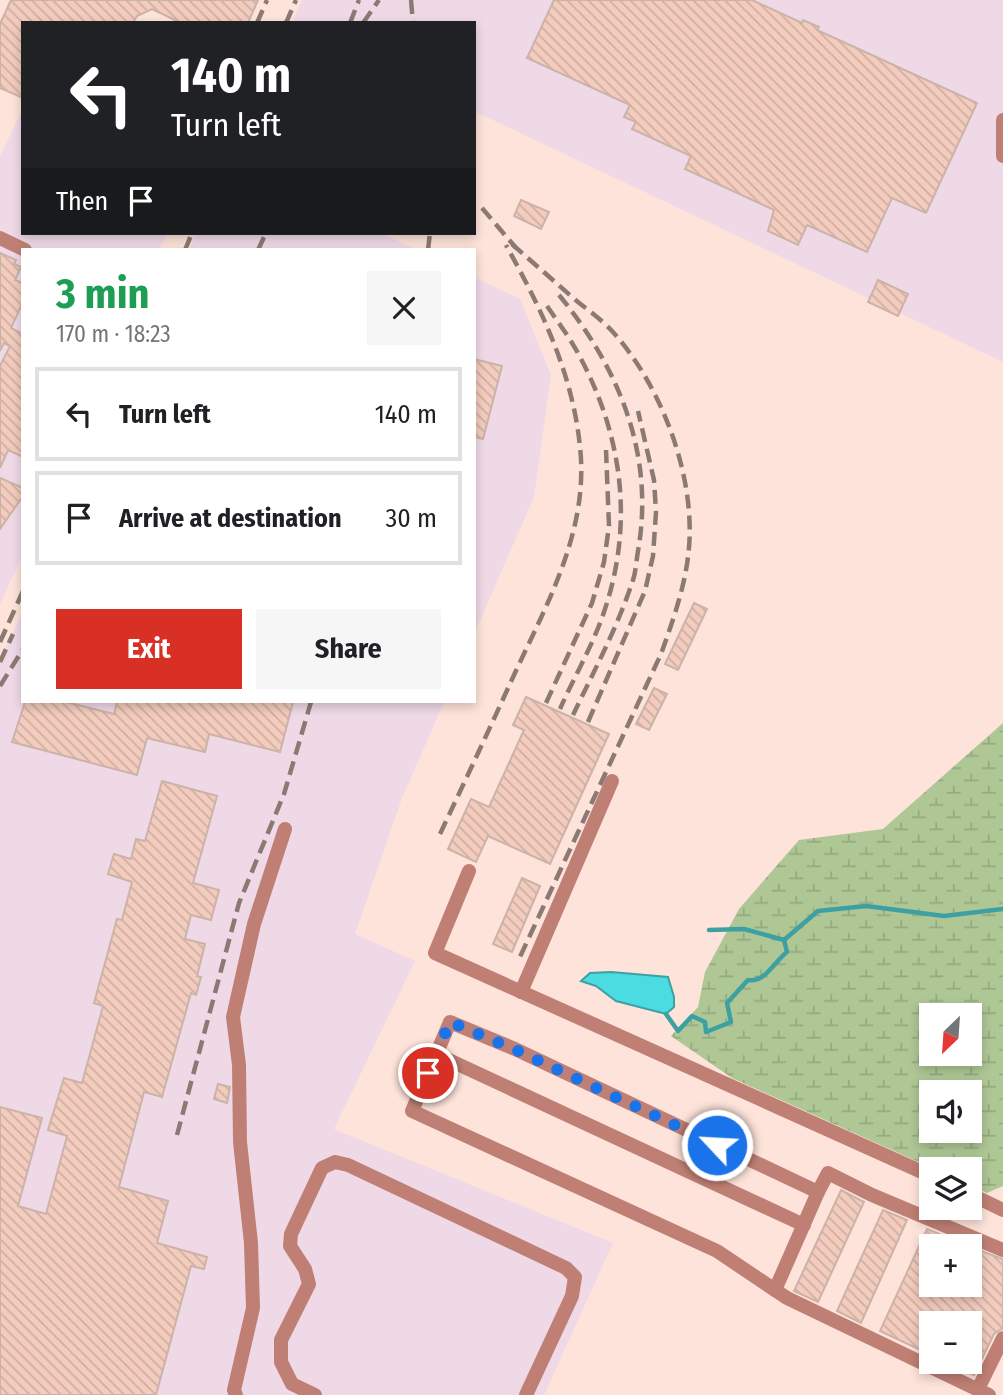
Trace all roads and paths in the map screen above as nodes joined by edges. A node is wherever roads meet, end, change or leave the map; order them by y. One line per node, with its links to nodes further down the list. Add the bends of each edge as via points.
1 (1003, 120): 2 (lane)
2 (1003, 156)
3 (0, 238): 4 (lane)
4 (21, 248)
5 (612, 781): 8 (lane)
6 (285, 829): 19 (lane, via 254,924 233,1017 253,1308)
7 (469, 871): 8 (lane, via 435,953)
8 (521, 992): 10 (lane)
9 (436, 1054): 11 (lane, via 450,1022); 14 (lane); 16 (lane, via 412,1111 718,1251)
10 (919, 1171)
11 (818, 1192): 14 (lane); 15 (lane, via 828,1173)
12 (982, 1200): 13 (lane)
13 (1003, 1210)
14 (804, 1224): 16 (lane)
15 (1003, 1250)
16 (775, 1290): 18 (lane)
17 (1003, 1338): 18 (lane)
18 (984, 1392)
19 (236, 1395)
20 (315, 1395): 21 (lane, via 292,1384 281,1363 281,1340 309,1284 306,1269 290,1246 291,1234 322,1168 335,1163 348,1165 566,1268 575,1277 572,1297)
21 (526, 1395)

